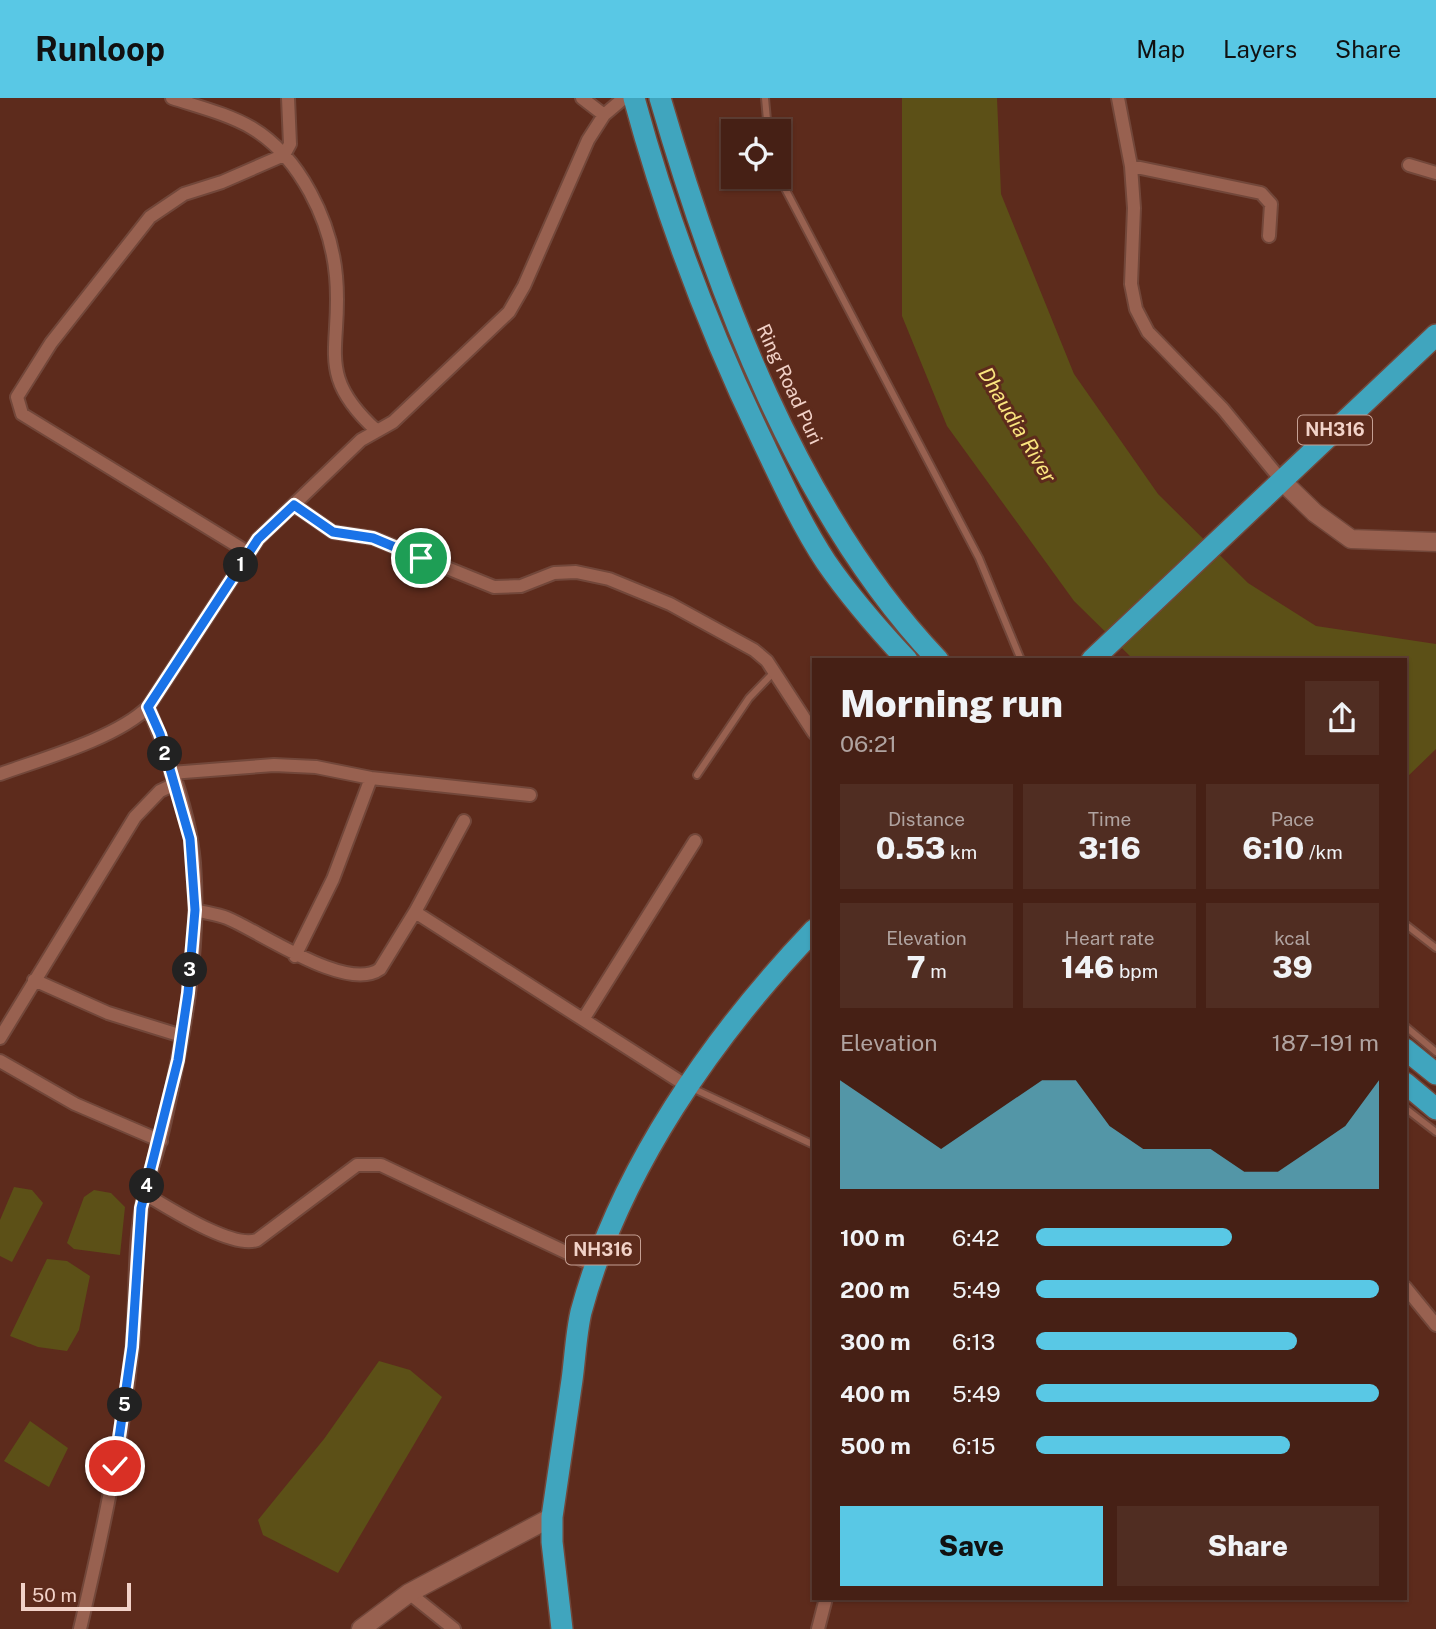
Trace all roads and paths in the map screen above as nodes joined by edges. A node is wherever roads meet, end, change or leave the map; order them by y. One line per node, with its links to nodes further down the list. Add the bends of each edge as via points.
1 (172, 98): 11 (street, via 251,127)
2 (288, 98): 11 (street, via 289,144)
3 (582, 98): 9 (street)
4 (624, 98): 9 (street)
5 (634, 98): 23 (highway, via 679,245 731,376 825,560)
6 (660, 98): 24 (highway, Ring Road Puri, via 734,320 771,402 859,561 907,627)
7 (765, 98): 10 (lane)
8 (1118, 98): 13 (street)
9 (604, 115): 18 (street, via 588,140 509,312 393,422)
10 (767, 119)
11 (284, 155): 18 (street, via 317,208 331,246 336,276 336,372 343,394); 22 (street, via 184,194 150,218 51,343 17,397 22,414)
12 (1409, 165): 14 (street)
13 (1131, 166): 16 (street, via 1261,193 1271,204); 19 (street, via 1131,284 1136,309 1148,332 1223,409)
14 (1436, 173)
15 (785, 189): 25 (lane, via 979,558)
16 (1269, 236)
17 (1436, 335): 19 (highway, NH316)
18 (377, 431): 20 (street, via 361,440)
19 (1282, 481): 21 (street, via 1351,539); 26 (highway, NH316)
20 (294, 505): 22 (street); 27 (street, via 333,532 373,538 494,587 521,586 554,573 576,572 637,589 744,644)
21 (1436, 542)
22 (249, 553): 28 (street)
23 (905, 658)
24 (936, 658)
25 (1020, 658)
26 (1094, 658)
27 (774, 672): 29 (street); 31 (lane, via 749,698)
28 (148, 707): 30 (street, via 125,724); 32 (street)
29 (812, 730)
30 (0, 774)
31 (697, 775)
32 (173, 778): 33 (street, via 298,766); 37 (street, via 190,839); 43 (street, via 135,817)
33 (371, 778): 34 (street); 42 (street, via 333,879)
34 (530, 795)
35 (464, 821): 38 (street)
36 (695, 841): 44 (street)
37 (195, 910): 42 (street, via 224,917); 46 (street)
38 (415, 912): 42 (street, via 380,970 371,976); 44 (street)
39 (1407, 925): 41 (lane)
40 (812, 932): 53 (highway, NH316)
41 (1436, 948)
42 (295, 956)
43 (34, 980): 46 (street, via 108,1013); 47 (street)
44 (584, 1018): 53 (street)
45 (1407, 1028): 49 (lane)
46 (182, 1036): 57 (street)
47 (0, 1038)
48 (1407, 1051): 51 (highway)
49 (1436, 1052)
50 (0, 1060): 57 (street, via 75,1104)
51 (1436, 1074)
52 (1407, 1085): 54 (highway)
53 (687, 1086): 58 (lane); 60 (highway, NH316, via 653,1139)
54 (1436, 1109)
55 (1407, 1110): 56 (lane)
56 (1436, 1132)
57 (160, 1141): 59 (street)
58 (812, 1144)
59 (145, 1194): 60 (street, via 249,1243 357,1165 381,1165); 66 (street, via 125,1411)
60 (595, 1266): 63 (highway, NH316, via 581,1315)
61 (1407, 1289): 62 (street)
62 (1436, 1325)
63 (552, 1517): 64 (street); 69 (highway, NH316)
64 (409, 1593): 67 (street); 68 (street)
65 (825, 1600): 70 (street)
66 (80, 1629)
67 (361, 1629)
68 (454, 1629)
69 (562, 1629)
70 (818, 1629)

